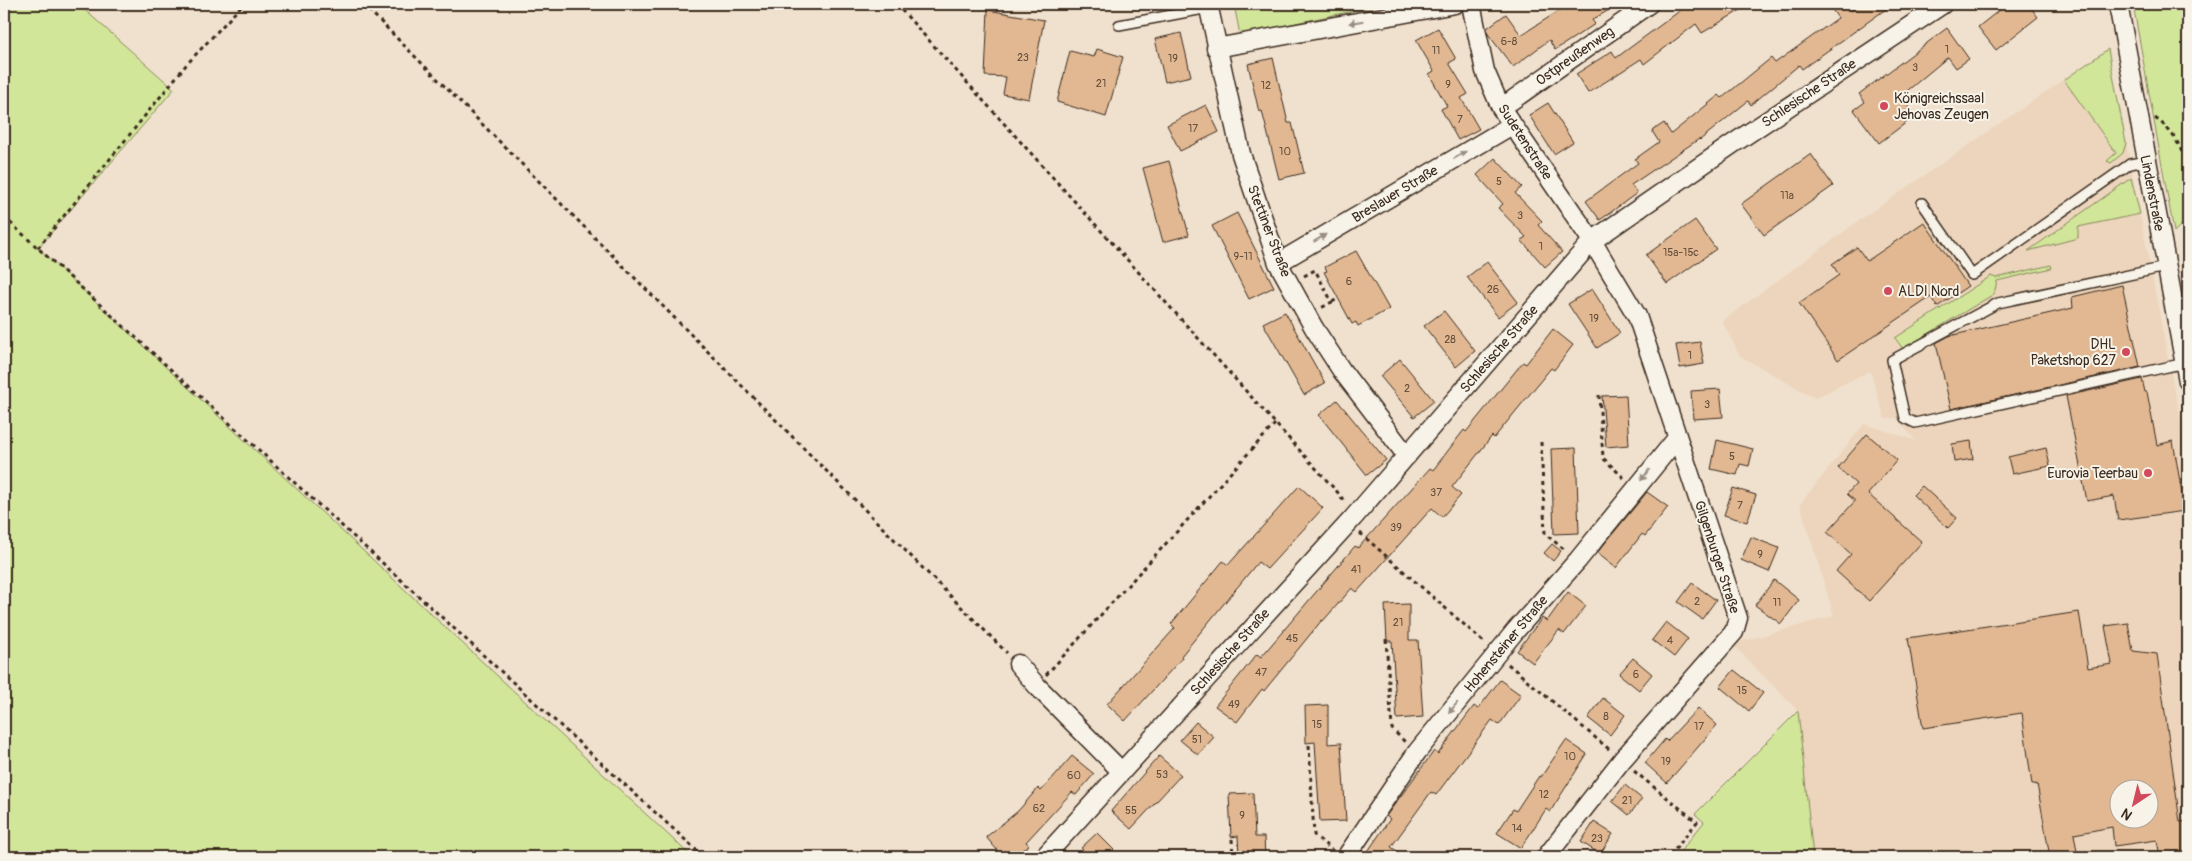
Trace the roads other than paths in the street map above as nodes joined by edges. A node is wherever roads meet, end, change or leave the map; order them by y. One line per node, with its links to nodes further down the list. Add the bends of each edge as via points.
1 (1455, 4): 8 (street, one-way to 8)
2 (1471, 4): 9 (street, Sudetenstraße, via 1485,71)
3 (1650, 4): 9 (street, Ostpreußenweg)
4 (1943, 4): 13 (street, Schlesische Straße)
5 (2118, 4): 11 (street, Lindenstraße)
6 (1208, 6): 7 (lane); 8 (street, Stettiner Straße)
7 (1119, 25)
8 (1216, 48): 14 (street, Stettiner Straße, via 1241,154)
9 (1500, 108): 10 (street, Sudetenstraße)
10 (1512, 125): 13 (street, Sudetenstraße); 14 (street, Breslauer Straße, one-way to 10)
11 (2146, 161): 12 (lane, via 2130,164 1972,276); 15 (street, Lindenstraße)
12 (1922, 203)
13 (1592, 241): 18 (street, Gilgenburger Straße, via 1637,316); 19 (street, Schlesische Straße)
14 (1278, 263): 19 (street, Stettiner Straße, via 1342,371)
15 (2166, 267): 16 (street, Lindenstraße); 16 (lane, via 1998,303 1892,360 1905,418 1915,423)
16 (2185, 363): 17 (street, Lindenstraße)
17 (2188, 381)
18 (1677, 438): 22 (street, Hohensteiner Straße, one-way to 22, via 1417,752); 24 (street, Gilgenburger Straße, via 1738,618 1734,632 1622,760)
19 (1407, 456): 21 (street, Schlesische Straße)
20 (1018, 664): 21 (street)
21 (1121, 771): 23 (street, Schlesische Straße)
22 (1340, 854)
23 (1044, 857)
24 (1546, 857)

